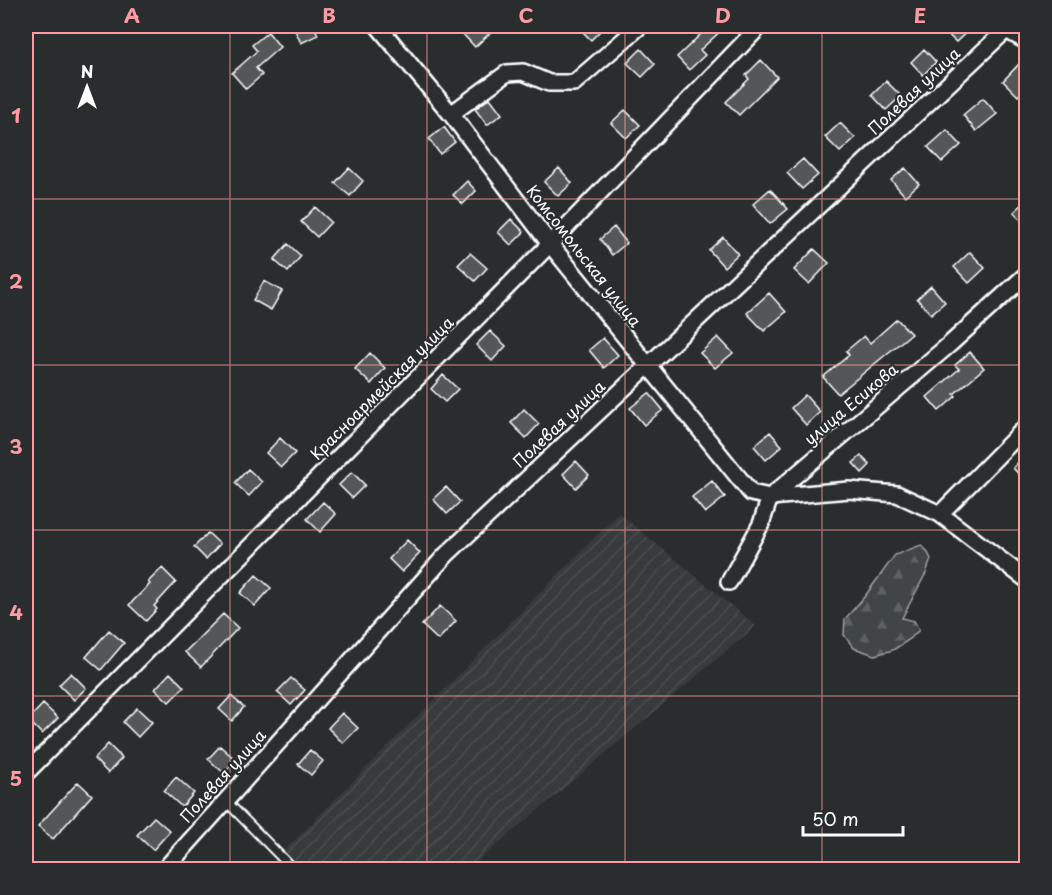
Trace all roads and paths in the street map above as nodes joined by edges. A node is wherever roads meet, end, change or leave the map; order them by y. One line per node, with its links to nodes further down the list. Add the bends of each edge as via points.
1 (640, 26): 6 (street, via 574,82 549,82 523,72 507,73)
2 (760, 26): 7 (street, Красноармейская улица)
3 (1006, 27): 5 (street); 9 (street, Полевая улица)
4 (385, 28): 6 (street, Комсомольская улица)
5 (1026, 41)
6 (452, 114): 7 (street, Комсомольская улица)
7 (549, 244): 9 (street, Комсомольская улица); 15 (street, Красноармейская улица)
8 (1026, 275): 11 (street, улица Есикова)
9 (648, 365): 11 (street, Комсомольская улица, via 752,493); 16 (street, Полевая улица, via 446,555)
10 (1026, 427): 12 (street)
11 (770, 496): 12 (street, via 849,490 897,494); 14 (street, via 761,524)
12 (940, 514): 13 (street)
13 (1026, 579)
14 (729, 582)
15 (26, 773)
16 (225, 801): 17 (street, Полевая улица); 18 (lane)
17 (164, 870)
18 (294, 870)

